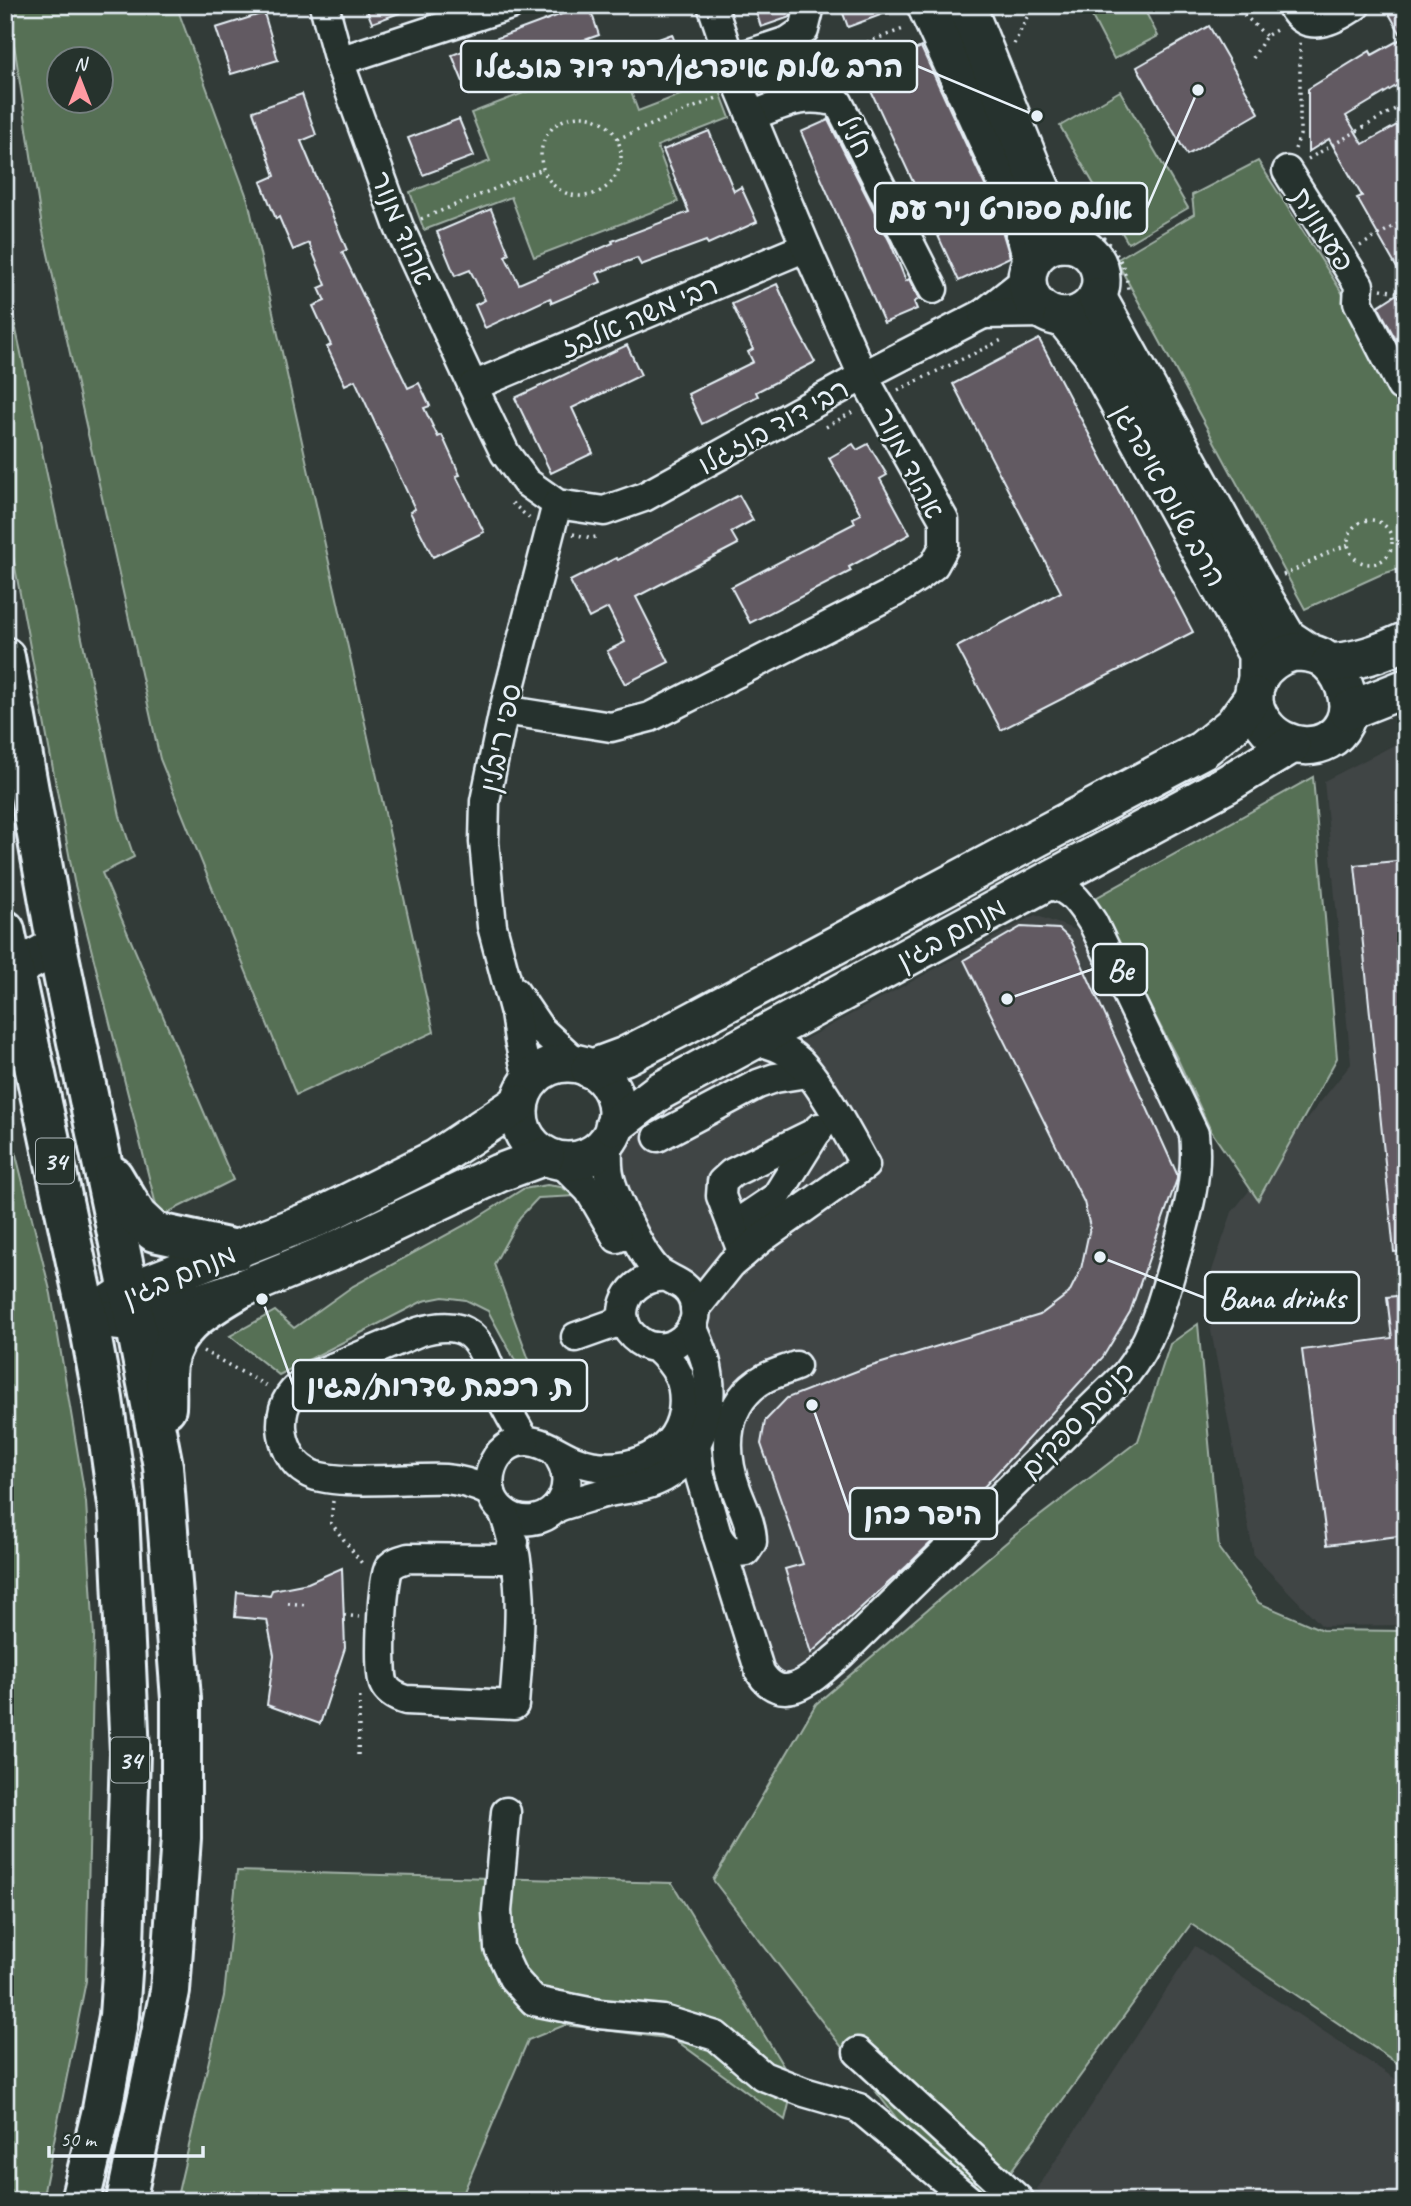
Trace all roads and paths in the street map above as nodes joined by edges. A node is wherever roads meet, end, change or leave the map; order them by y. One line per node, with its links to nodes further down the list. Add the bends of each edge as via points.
1 (324, 5): 14 (street, אהוד מנור)
2 (510, 5): 14 (street)
3 (712, 5): 13 (street, אהוד מנור)
4 (808, 5): 13 (street, via 804,30 788,41)
5 (1032, 5): 11 (path)
6 (1234, 5): 12 (path, via 1266,36)
7 (1356, 5): 8 (street, via 1328,22 1308,22)
8 (1296, 11): 20 (path, פעמונית, via 1300,135)
9 (928, 12): 15 (path); 26 (main road, via 1011,191 1021,217)
10 (975, 14): 23 (main road)
11 (1013, 53)
12 (1253, 58)
13 (730, 60): 15 (street, אהוד מנור)
14 (339, 61): 22 (street, אהוד מנור)
15 (740, 89): 17 (street, אהוד מנור); 18 (path)
16 (1406, 103): 20 (path)
17 (751, 116): 24 (street, אהוד מנור); 27 (street, חליל, via 804,97 838,102)
18 (617, 139): 19 (path, via 594,117 567,117 546,135 541,148); 19 (path, via 620,167 606,187 593,194 566,193 554,186)
19 (543, 169): 22 (path)
20 (1287, 171): 25 (street, פעמונית)
21 (1406, 219): 25 (path)
22 (399, 227): 32 (street, אהוד מנור)
23 (1076, 232): 26 (main road, via 1048,247); 28 (main road); 28 (path, via 1111,244 1127,274)
24 (806, 247): 32 (street, רבי משה אלבז); 34 (street, אהוד מנור)
25 (1340, 258): 33 (street, פעמונית, via 1359,285 1358,302 1389,364)
26 (1030, 269): 29 (street, רבי דוד בוזגלו); 30 (main road, הרב שלום איפרגן, via 1031,297)
27 (933, 289)
28 (1113, 296): 30 (main road, via 1083,312); 43 (main road, הרב שלום איפרגן, via 1264,599 1287,638)
29 (983, 314): 30 (street, רבי דוד בוזגלו); 34 (street, רבי דוד בוזגלו)
30 (1055, 315): 45 (main road, הרב שלום איפרגן, via 1091,352 1257,654)
31 (1013, 335): 34 (path)
32 (473, 386): 37 (street, אהוד מנור, via 512,463)
33 (1406, 387)
34 (870, 388): 35 (path); 37 (street, רבי דוד בוזגלו, via 644,497 604,511); 46 (street, אהוד מנור, via 944,520 944,547 934,565 895,592 650,718 611,727)
35 (817, 431)
36 (508, 498): 37 (path, via 539,526)
37 (554, 516): 38 (path, via 591,537); 46 (street, ספי ריבלין)
38 (603, 536)
39 (1348, 545): 39 (path, via 1354,558 1374,564 1387,557 1392,543 1388,530 1370,520 1356,525); 40 (path)
40 (1280, 575)
41 (1406, 641): 43 (main road, via 1353,661)
42 (5, 657): 50 (highway, 34)
43 (1319, 658): 45 (main road, via 1283,654 1263,670); 47 (main road, via 1339,675)
44 (1406, 688): 47 (main road)
45 (1255, 689): 48 (main road, via 1256,710 1263,723); 55 (main road, מנחם בגין, via 1233,725 1202,750 680,1028 625,1055)
46 (504, 710): 52 (street, ספי ריבלין, via 485,801 484,842 492,926)
47 (1348, 711): 48 (main road, via 1327,740)
48 (1291, 745): 49 (main road, מנחם בגין)
49 (1038, 885): 53 (main road, מנחם בגין); 85 (street, כניסת ספקים, via 1053,884 1078,900 1093,923 1194,1134 1196,1168 1188,1210 1145,1348 1126,1374 868,1628 799,1687 785,1690 766,1682 760,1672)
50 (57, 946): 51 (main road); 61 (highway, 34)
51 (9, 965): 70 (highway, 34)
52 (504, 975): 55 (street, ספי ריבלין, via 540,1029); 57 (street, ספי ריבלין, via 515,1013)
53 (833, 998): 54 (main road, מנחם בגין); 56 (street, via 808,1022 801,1047)
54 (750, 1041): 56 (street, via 777,1047 799,1061); 59 (main road, מנחם בגין, via 660,1091)
55 (584, 1066): 57 (main road, via 548,1068); 59 (main road, via 606,1082 614,1096 617,1113)
56 (807, 1073): 58 (street); 60 (street, via 758,1084)
57 (524, 1093): 62 (main road, via 523,1132 531,1146); 64 (main road, מנחם בגין, via 437,1158 319,1217)
58 (824, 1119): 63 (street, via 776,1197); 63 (street, via 722,1182 721,1196); 65 (street, via 864,1165)
59 (611, 1134): 62 (main road, via 591,1156 577,1161); 66 (street, via 608,1166 614,1192 655,1269)
60 (659, 1137)
61 (102, 1158): 64 (highway, via 137,1216 154,1232); 69 (highway, 34)
62 (553, 1159): 67 (street, via 589,1190 622,1247); 68 (main road, מנחם בגין, via 499,1173 336,1250)
63 (733, 1226): 65 (street)
64 (237, 1250): 69 (main road, מנחם בגין)
65 (737, 1259): 66 (street, via 702,1277); 71 (street)
66 (672, 1279): 67 (street, via 647,1279); 71 (street, via 690,1293)
67 (634, 1287): 72 (street, via 624,1305)
68 (236, 1291): 69 (main road, מנחם בגין); 73 (highway, via 200,1313)
69 (132, 1307): 70 (main road, מנחם בגין); 81 (highway, 34)
70 (88, 1318): 95 (highway, 34, via 119,1512 130,1754 119,2016)
71 (694, 1318): 75 (street, via 678,1342); 79 (street, via 709,1383 706,1419)
72 (624, 1320): 74 (street); 75 (street, via 634,1337)
73 (176, 1336): 77 (path); 81 (highway, via 167,1366)
74 (576, 1337)
75 (656, 1347): 80 (street, via 674,1365 684,1386 682,1418 664,1447 634,1464 614,1467 595,1467)
76 (796, 1366): 85 (street, via 764,1379 745,1395 732,1416 727,1455 752,1542 746,1550 732,1552)
77 (287, 1397): 78 (street, via 313,1376 418,1332 457,1327 478,1342); 82 (street, via 282,1425 289,1453 307,1473)
78 (524, 1441): 80 (street); 83 (street, via 505,1448 491,1468 488,1480)
79 (696, 1444): 84 (street, via 683,1462 659,1480 588,1497); 85 (street, כניסת ספקים)
80 (554, 1450): 84 (street, via 567,1473 567,1486 564,1497)
81 (163, 1466): 96 (highway, 34, via 181,1699 181,1838 170,1991)
82 (335, 1479): 83 (street, via 446,1479 476,1485); 87 (path, via 331,1522 365,1565)
83 (497, 1502): 84 (street, via 524,1520); 86 (street)
84 (550, 1512): 88 (street)
85 (716, 1535)
86 (514, 1542): 88 (street); 88 (street, via 501,1559 408,1558 390,1568 384,1587 381,1662 388,1690 405,1700 514,1705)
87 (364, 1578)
88 (521, 1584)
89 (288, 1603): 90 (path)
90 (307, 1605)
91 (360, 1686): 92 (path)
92 (358, 1755)
93 (506, 1812): 97 (street, via 497,1911 499,1948 513,1978 534,2001 663,2020 716,2036 763,2076 859,2108)
94 (858, 2052): 98 (street)
95 (80, 2201)
96 (126, 2201)
97 (971, 2201)
98 (1020, 2201)

